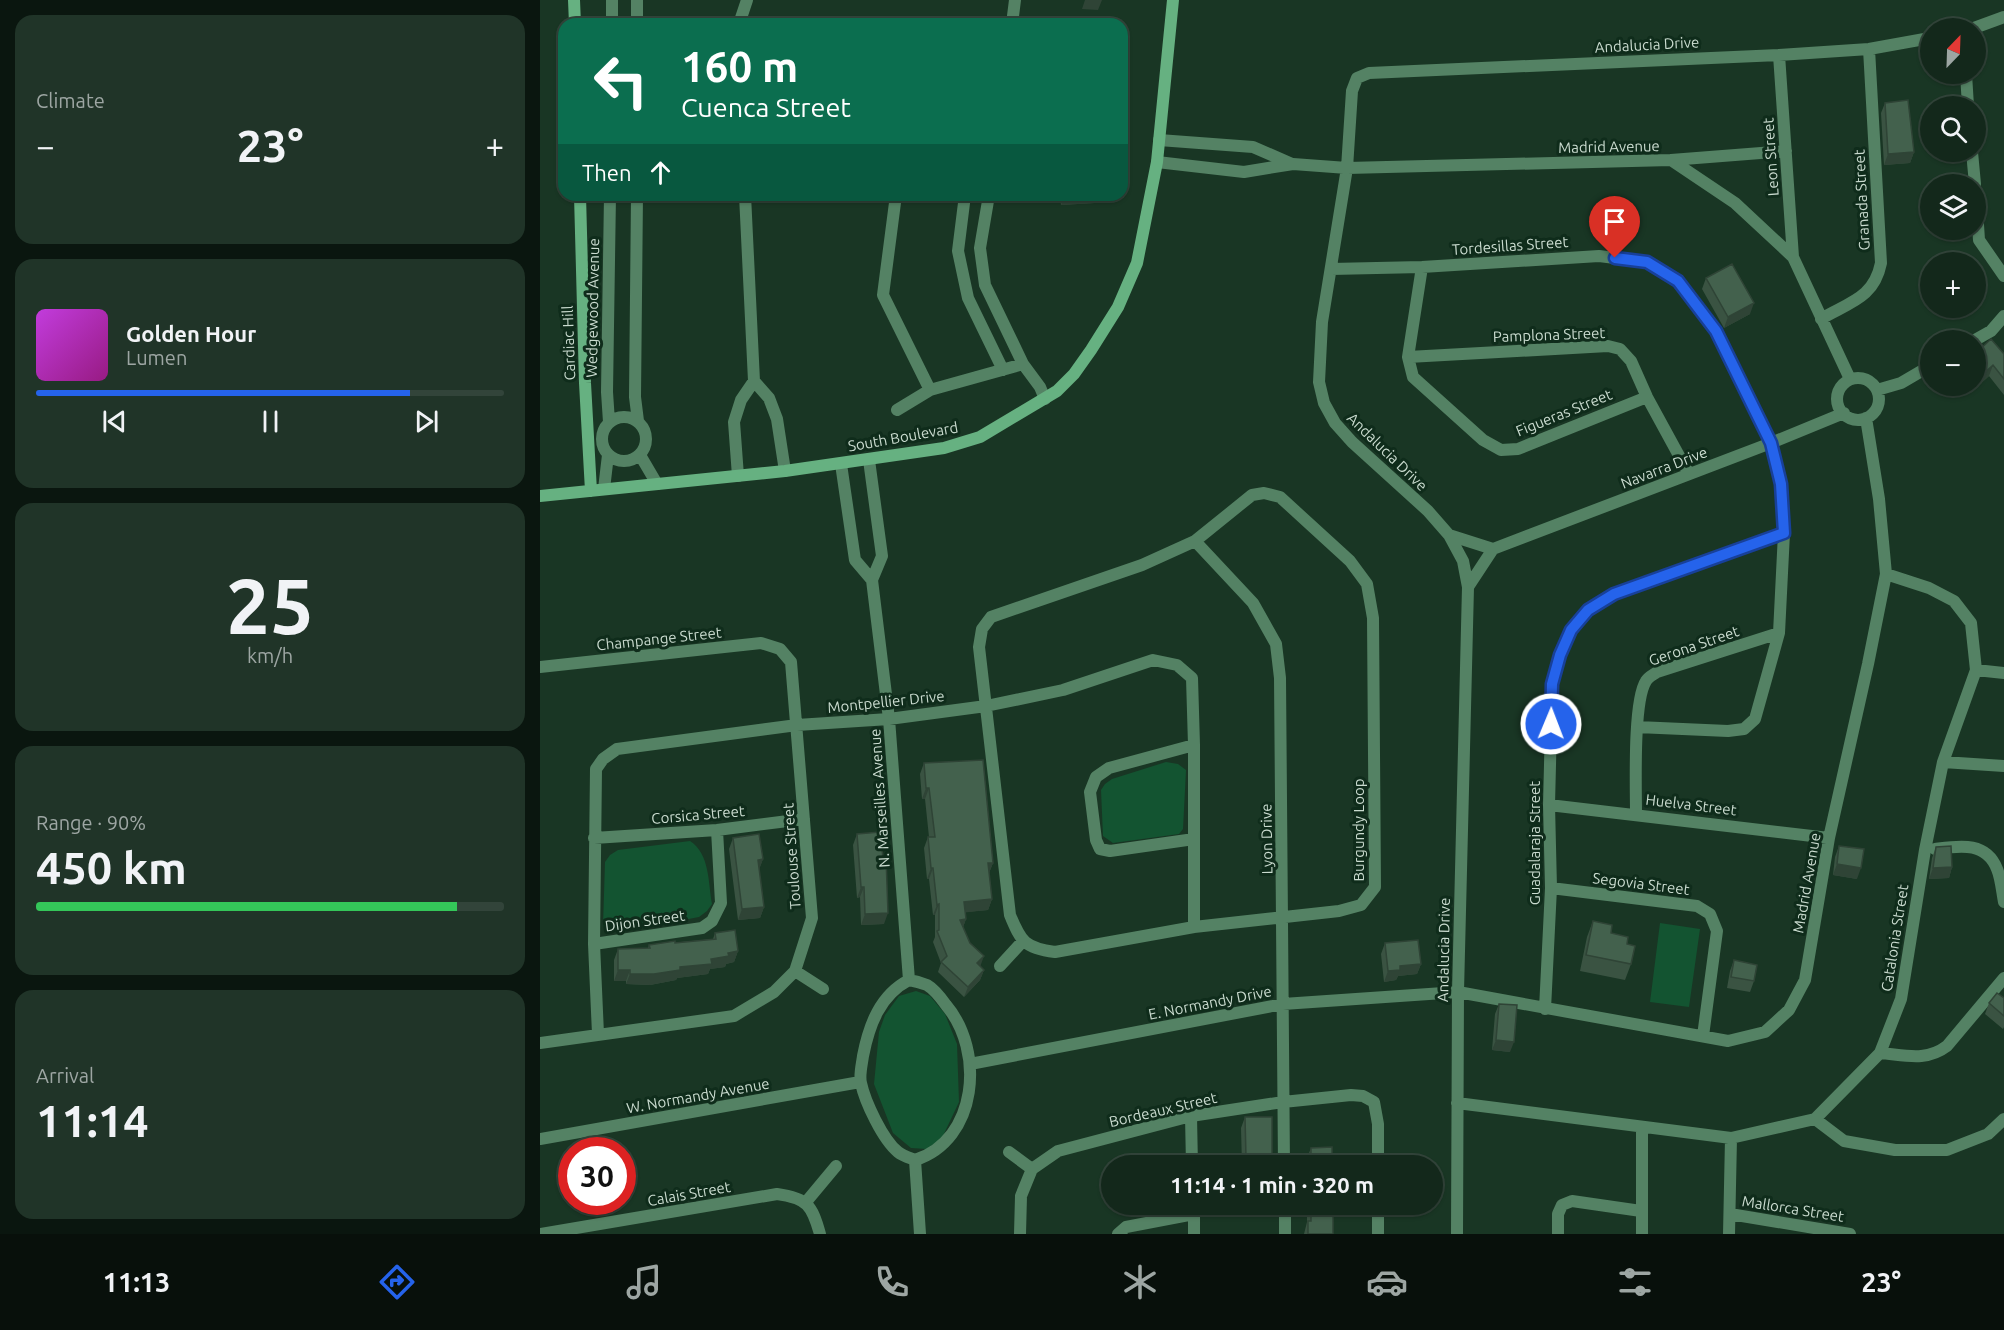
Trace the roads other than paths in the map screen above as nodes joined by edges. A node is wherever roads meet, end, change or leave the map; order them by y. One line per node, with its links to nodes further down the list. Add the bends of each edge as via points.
1 (574, 0): 8 (main road)
2 (612, 0): 9 (street)
3 (637, 0): 10 (street)
4 (747, 0): 11 (street)
5 (1015, 0): 12 (street)
6 (1173, 0): 17 (main road, South Boulevard)
7 (2004, 17): 13 (street)
8 (575, 18)
9 (612, 18)
10 (637, 18)
11 (741, 18)
12 (1013, 18)
13 (1986, 24)
14 (1920, 40): 15 (street, Andalucia Drive)
15 (1869, 49): 16 (street, Andalucia Drive); 36 (street, Granada Street, via 1881,263 1878,279 1868,292)
16 (1779, 55): 18 (street, Leon Street); 22 (street, Andalucia Drive, via 1369,73 1357,78 1352,91)
17 (1159, 140): 20 (main road, South Boulevard); 21 (street, via 1253,147)
18 (1785, 151): 19 (street); 31 (street, Leon Street)
19 (1671, 160): 22 (street, Madrid Avenue); 31 (street, Madrid Avenue, via 1734,203)
20 (1156, 162): 21 (street, via 1244,172); 47 (main road, South Boulevard, via 1137,263 1118,307 1074,374)
21 (1293, 164): 22 (street, Madrid Avenue)
22 (1347, 168): 33 (street, Andalucia Drive)
23 (580, 201): 62 (main road, Cardiac Hill, via 585,383)
24 (610, 201): 52 (street, Wedgewood Avenue)
25 (637, 201): 51 (street)
26 (745, 201): 43 (street)
27 (895, 201): 44 (street, via 883,295)
28 (964, 201): 40 (street, via 958,251 968,298)
29 (988, 201): 39 (street, via 980,248 986,285)
30 (1979, 240): 34 (street)
31 (1793, 257): 36 (street, Madrid Avenue)
32 (1422, 267): 33 (street, Tordesillas Street); 38 (street); 53 (street, Tordesillas Street, via 1599,256 1647,262 1678,281 1716,331)
33 (1331, 269): 65 (street, Andalucia Drive, via 1318,382 1324,403 1352,442)
34 (2004, 276)
35 (2004, 316): 37 (street)
36 (1821, 319): 42 (street, Madrid Avenue)
37 (1986, 334)
38 (1408, 357): 46 (street, Pamplona Street, via 1608,346 1620,349 1631,361); 46 (street, Figueras Street, via 1413,377 1483,440 1501,450 1518,449)
39 (1023, 364): 40 (street); 47 (street)
40 (1003, 370): 44 (street)
41 (1920, 372): 45 (street)
42 (1850, 380): 45 (street, via 1863,378); 49 (street, via 1838,395)
43 (754, 381): 58 (street, via 769,398 777,419); 60 (street, via 741,400 734,422)
44 (930, 390): 48 (street)
45 (1877, 390): 50 (street, via 1876,409)
46 (1647, 397): 59 (street, Pamplona Street)
47 (1045, 399): 56 (main road, South Boulevard, via 980,437 944,448)
48 (897, 410)
49 (1844, 413): 50 (street, via 1854,419); 53 (street, Navarra Drive)
50 (1866, 418): 68 (street, Madrid Avenue)
51 (638, 421): 52 (street, via 620,417); 55 (street, via 647,442)
52 (609, 422): 54 (street, Wedgewood Avenue, via 602,438)
53 (1771, 443): 59 (street, Navarra Drive); 64 (street, Tordesillas Street, via 1781,484)
54 (608, 455): 55 (street, via 621,461); 62 (street, Wedgewood Avenue)
55 (640, 455): 61 (street)
56 (869, 460): 57 (main road, South Boulevard); 69 (street, via 882,556)
57 (842, 464): 58 (main road, South Boulevard); 69 (street, via 855,560)
58 (785, 471): 60 (main road, South Boulevard)
59 (1689, 474): 67 (street, Navarra Drive)
60 (738, 476): 61 (main road, South Boulevard)
61 (657, 484): 62 (main road, South Boulevard)
62 (597, 490): 63 (main road, South Boulevard)
63 (540, 496)
64 (1784, 533): 71 (street, Tordesillas Street); 83 (street, Guadalaraja Street, via 1614,594 1588,610 1571,630 1552,684)
65 (1449, 535): 67 (street); 70 (street, Andalucia Drive, via 1463,561)
66 (1195, 541): 76 (street, Burgundy Loop, via 1142,565 991,617 982,629 979,647); 93 (street, Lyon Drive, via 1253,603 1276,644 1280,678); 93 (street, Burgundy Loop, via 1252,495 1280,497 1350,561 1366,584 1373,618 1375,887 1361,905)
67 (1493, 549): 70 (street)
68 (1886, 574): 74 (street, Catalonia Street, via 1954,600 1971,623); 87 (street, Madrid Avenue)
69 (872, 580): 77 (street, N. Marseilles Avenue)
70 (1468, 587): 102 (street, Andalucia Drive)
71 (1779, 633): 79 (street, Gerona Street, via 1657,672 1642,688); 79 (street, Tordesillas Street, via 1755,719 1744,729)
72 (780, 649): 73 (street, Champange Street, via 761,643); 78 (street, Toulouse Street, via 791,662)
73 (540, 667)
74 (1976, 670): 75 (street); 81 (street, Catalonia Street)
75 (2004, 673)
76 (986, 706): 77 (street, Montpellier Drive); 80 (street, Montpellier Drive, via 1063,690 1153,660 1177,665 1192,678); 95 (street, Burgundy Loop, via 1010,915)
77 (889, 719): 78 (street, Montpellier Drive); 100 (street, N. Marseilles Avenue)
78 (797, 725): 85 (street, Toulouse Street); 88 (street, Montpellier Drive, via 617,749 596,770)
79 (1637, 727): 84 (street, Gerona Street)
80 (1194, 746): 89 (street, Montpellier Drive); 89 (street, via 1109,768 1096,777 1090,792 1100,849 1110,851)
81 (1943, 762): 82 (street); 90 (street, Catalonia Street)
82 (2004, 766)
83 (1549, 805): 84 (street, Huelva Street); 91 (street, Guadalaraja Street)
84 (1636, 814): 87 (street, Huelva Street)
85 (804, 819): 86 (street, Corsica Street); 98 (street, Toulouse Street, via 812,918)
86 (717, 830): 88 (street, Corsica Street); 96 (street, Dijon Street, via 722,903 712,921 702,928)
87 (1829, 837): 106 (street, Madrid Avenue, via 1805,980 1790,1010 1765,1032 1728,1041)
88 (594, 838): 96 (street, Montpellier Drive)
89 (1194, 839): 94 (street, Montpellier Drive)
90 (1925, 850): 92 (street, via 1966,845 1984,851 1997,868); 108 (street, Catalonia Street, via 1901,999)
91 (1551, 888): 104 (street, Guadalaraja Street); 106 (street, Segovia Street, via 1697,906 1710,914 1716,931)
92 (2004, 902)
93 (1283, 918): 94 (street, Burgundy Loop); 103 (street, Lyon Drive)
94 (1194, 927): 95 (street, Burgundy Loop, via 1055,952 1038,950)
95 (1023, 941): 97 (street)
96 (594, 944): 105 (street, Montpellier Drive)
97 (1000, 966)
98 (795, 971): 101 (street); 105 (street, Toulouse Street, via 774,992 734,1016)
99 (2004, 978): 108 (street, via 1937,1054 1923,1057)
100 (909, 980): 109 (street, via 927,986 955,1015); 110 (street, via 890,993 874,1018)
101 (823, 989)
102 (1458, 992): 103 (street, E. Normandy Drive); 104 (street, Madrid Avenue); 112 (street, Andalucia Drive)
103 (1283, 1004): 109 (street, E. Normandy Drive); 111 (street, Lyon Drive)
104 (1545, 1009): 106 (street, Madrid Avenue)
105 (598, 1034): 107 (street, Toulouse Street)
106 (1703, 1036)
107 (540, 1043)
108 (1880, 1053): 114 (street, Catalonia Street)
109 (970, 1064): 123 (street, via 965,1113 948,1141 929,1156)
110 (860, 1082): 118 (street, W. Normandy Avenue); 123 (street, via 884,1136 898,1152)
111 (1283, 1102): 113 (street, Bordeaux Street); 121 (street, Lyon Drive); 122 (street, Bordeaux Street, via 1351,1095 1374,1102)
112 (1457, 1103): 116 (street); 142 (street, Andalucia Drive)
113 (1191, 1116): 120 (street); 125 (street, Bordeaux Street, via 1058,1151)
114 (1815, 1119): 115 (street, via 1844,1141 1895,1150 1947,1150 1988,1134); 117 (street)
115 (2004, 1119)
116 (1642, 1127): 117 (street); 127 (street)
117 (1731, 1138): 128 (street)
118 (540, 1140)
119 (1009, 1152): 125 (street)
120 (1192, 1155)
121 (1284, 1155)
122 (1378, 1155)
123 (915, 1160): 136 (street)
124 (836, 1166): 126 (street)
125 (1032, 1169): 137 (street, via 1021,1196)
126 (806, 1202): 133 (street, Calais Street, via 777,1194); 135 (street)
127 (1641, 1211): 143 (street, via 1572,1202 1562,1205 1558,1214); 144 (street)
128 (1730, 1214): 145 (street); 146 (street, Mallorca Street)
129 (1171, 1215): 138 (street, via 1126,1227)
130 (1194, 1215): 139 (street)
131 (1285, 1215): 140 (street)
132 (1378, 1215): 141 (street)
133 (589, 1230): 134 (street, Calais Street)
134 (541, 1234)
135 (820, 1234)
136 (920, 1234)
137 (1020, 1234)
138 (1118, 1234)
139 (1194, 1234)
140 (1285, 1234)
141 (1378, 1234)
142 (1457, 1234)
143 (1558, 1234)
144 (1642, 1234)
145 (1729, 1234)
146 (1850, 1234)

